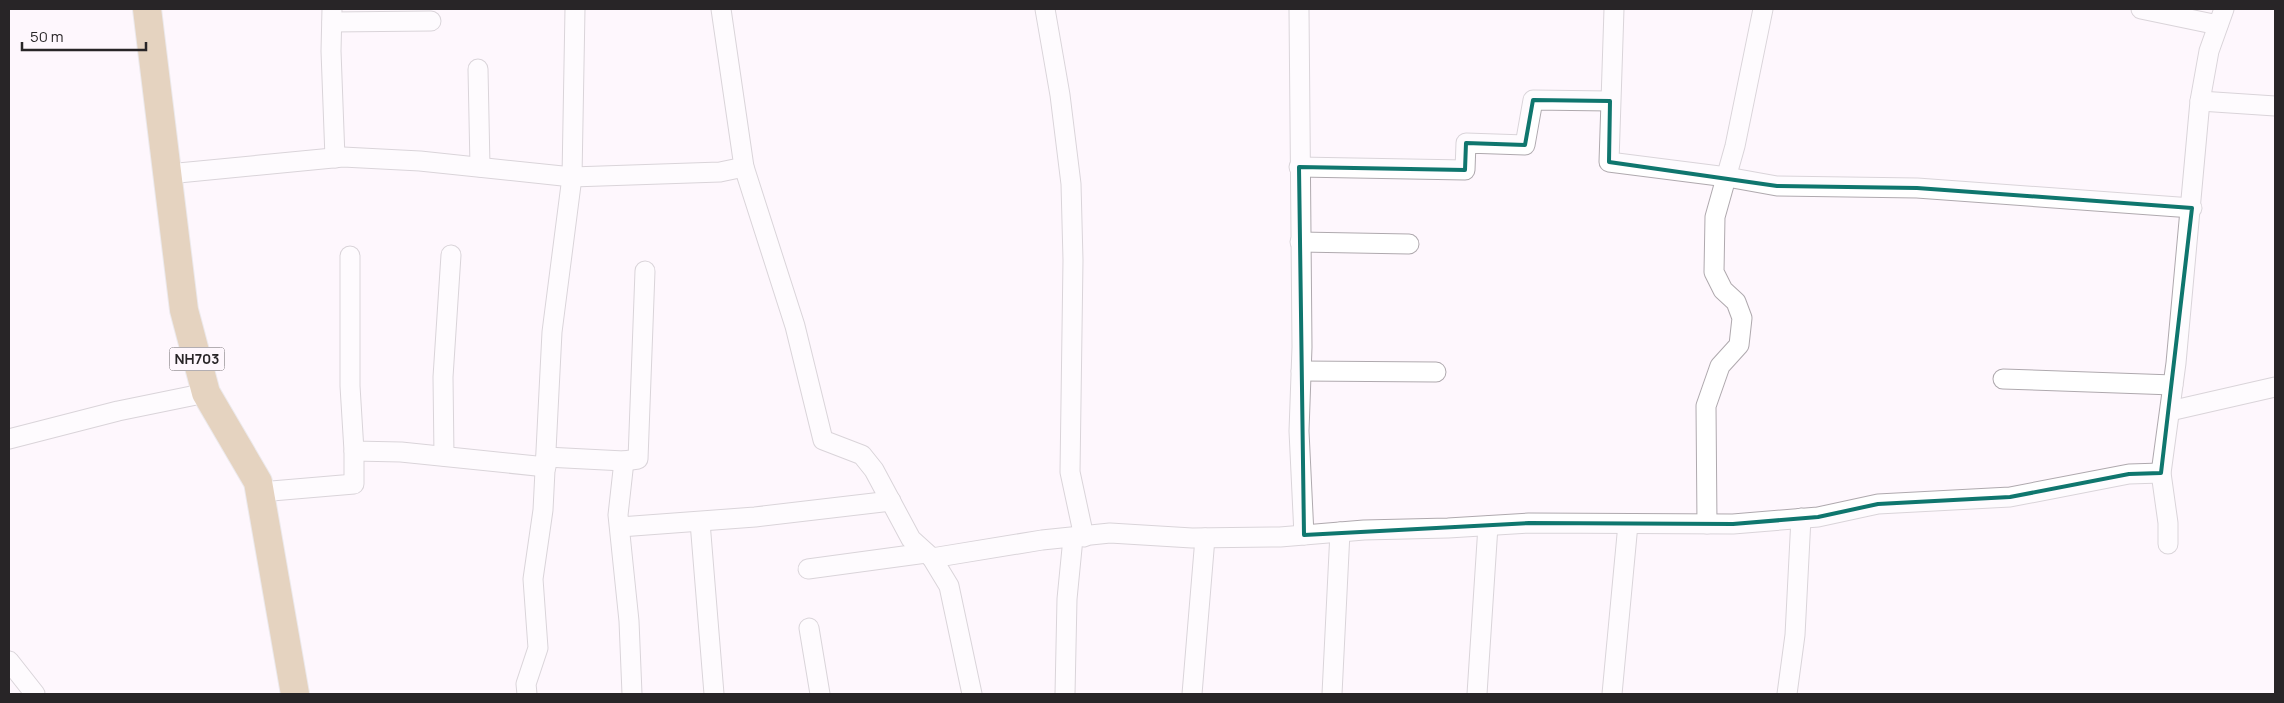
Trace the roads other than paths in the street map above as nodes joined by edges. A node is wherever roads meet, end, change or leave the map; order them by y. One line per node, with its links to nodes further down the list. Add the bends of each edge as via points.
1 (147, 9): 20 (highway, NH703)
2 (575, 9): 22 (street)
3 (721, 9): 17 (street)
4 (1045, 9): 52 (street, via 1071,184 1070,472)
5 (1299, 9): 19 (street)
6 (1614, 9): 13 (street)
7 (1764, 9): 21 (street)
8 (2141, 9): 10 (street)
9 (332, 15): 11 (street); 16 (street)
10 (2221, 17): 14 (street, via 2209,51)
11 (431, 21)
12 (478, 69): 18 (street)
13 (1610, 101): 19 (street, via 1533,100 1525,145 1466,143 1465,170); 21 (street, via 1609,162)
14 (2200, 101): 15 (street); 23 (street)
15 (2275, 106)
16 (335, 158): 18 (street, via 420,161); 20 (street)
17 (744, 167): 22 (street, via 710,173); 43 (street, via 794,326 823,440 862,455)
18 (480, 168): 22 (street)
19 (1299, 168): 24 (street)
20 (168, 174): 34 (highway, NH703, via 184,310)
21 (1726, 177): 23 (street, via 1777,186 1916,188); 47 (street, via 1715,217 1714,272 1723,290 1736,302 1742,318 1739,345 1720,366 1706,406)
22 (572, 178): 40 (street, via 552,332)
23 (2192, 208): 32 (street)
24 (1300, 242): 25 (street); 29 (street)
25 (1409, 244)
26 (451, 255): 38 (street, via 443,377)
27 (350, 256): 37 (street, via 350,386)
28 (645, 270): 39 (street, via 638,460)
29 (1301, 371): 30 (street); 51 (street, via 1299,431)
30 (1436, 372)
31 (2003, 379): 32 (street)
32 (2173, 385): 35 (street)
33 (2275, 387): 35 (street)
34 (206, 393): 36 (street); 42 (highway, NH703, via 258,482)
35 (2170, 410): 41 (street)
36 (9, 439)
37 (354, 451): 38 (street); 42 (street, via 354,484)
38 (444, 456): 40 (street)
39 (624, 461): 40 (street); 49 (street)
40 (546, 462): 61 (street, via 533,579 538,648 526,684)
41 (2161, 473): 44 (street, via 2129,474 2010,497 1878,504); 54 (street)
42 (260, 492): 60 (highway, NH703)
43 (891, 501): 45 (street); 55 (street, via 911,539)
44 (1801, 518): 47 (street); 71 (street, via 1796,635)
45 (700, 522): 49 (street); 63 (street)
46 (1628, 524): 47 (street); 48 (street); 70 (street)
47 (1707, 524)
48 (1488, 526): 50 (street); 69 (street)
49 (620, 527): 62 (street)
50 (1340, 532): 51 (street); 68 (street)
51 (1304, 535): 53 (street)
52 (1078, 537): 53 (street, via 1110,533); 55 (street); 66 (street, via 1067,600)
53 (1205, 538): 67 (street)
54 (2168, 544)
55 (929, 555): 56 (street); 65 (street, via 949,586)
56 (808, 569)
57 (809, 628): 64 (street)
58 (9, 661): 59 (street)
59 (35, 694)
60 (295, 694)
61 (527, 694)
62 (632, 694)
63 (714, 694)
64 (820, 694)
65 (972, 694)
66 (1065, 694)
67 (1192, 694)
68 (1332, 694)
69 (1477, 694)
70 (1612, 694)
71 (1787, 694)

